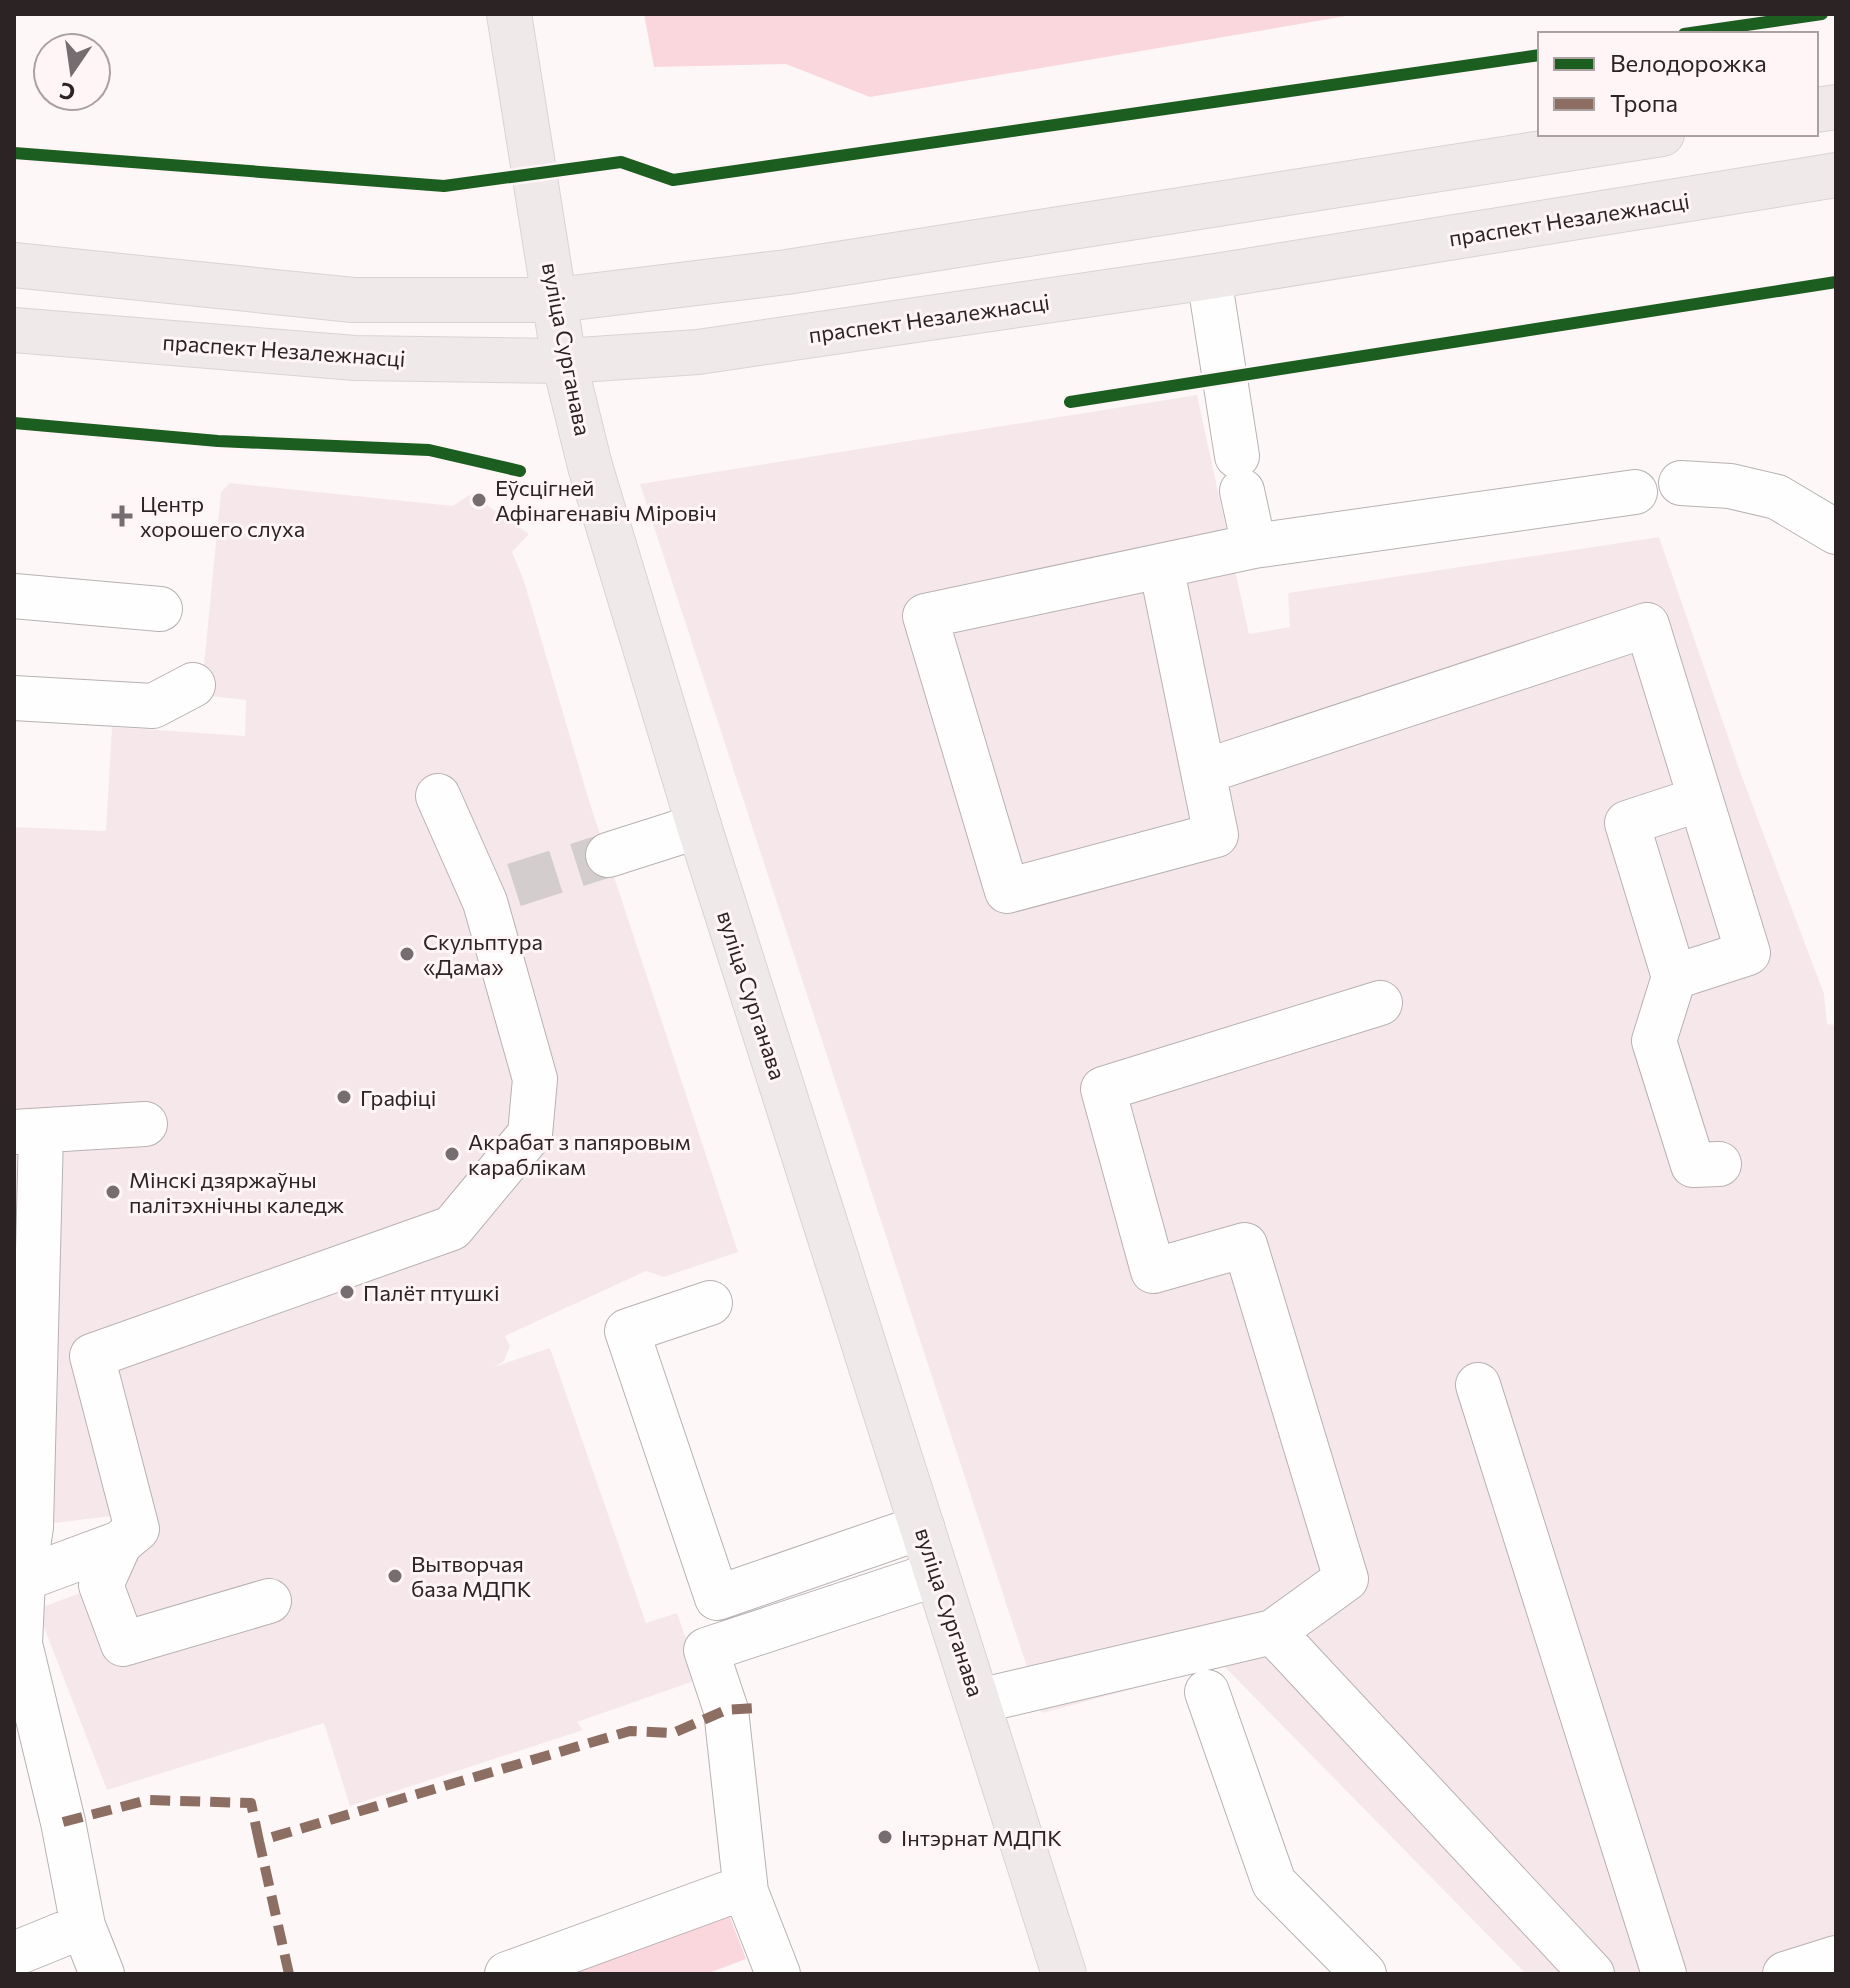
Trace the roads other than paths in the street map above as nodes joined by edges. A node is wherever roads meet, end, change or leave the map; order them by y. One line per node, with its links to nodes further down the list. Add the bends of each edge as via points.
1 (509, 14): 6 (main road, вуліца Сурганава)
2 (1649, 136): 6 (main road, via 787,272)
3 (1836, 175): 5 (main road, праспект Незалежнасці)
4 (14, 265): 6 (main road, via 353,300)
5 (1209, 277): 8 (main road, праспект Незалежнасці, via 698,352); 12 (lane)
6 (556, 300): 8 (main road, вуліца Сурганава)
7 (14, 330): 8 (main road, праспект Незалежнасці, via 355,358)
8 (564, 361): 21 (main road, вуліца Сурганава, via 590,466)
9 (1681, 483): 11 (lane, via 1730,486 1777,497)
10 (1635, 492): 12 (lane)
11 (1836, 532)
12 (1254, 546): 13 (lane)
13 (1161, 566): 18 (lane); 18 (lane, via 925,616 1007,891 1216,835)
14 (14, 596): 15 (lane)
15 (160, 609)
16 (193, 685): 17 (lane, via 153,706)
17 (14, 698)
18 (1203, 772): 20 (lane, via 1647,625)
19 (438, 796): 31 (lane, via 499,894 535,1079 530,1134 452,1228 92,1356 137,1529)
20 (1700, 799): 23 (lane, via 1627,823); 23 (lane, via 1748,953)
21 (699, 826): 22 (lane); 30 (main road, вуліца Сурганава)
22 (608, 855)
23 (1674, 977): 27 (lane, via 1654,1041 1693,1165)
24 (1380, 1003): 35 (lane, via 1103,1089 1153,1271 1245,1245 1346,1579)
25 (145, 1124): 26 (lane)
26 (28, 1132): 32 (lane)
27 (1719, 1164)
28 (710, 1303): 30 (lane, via 627,1331 717,1598)
29 (1478, 1385): 48 (lane)
30 (922, 1527): 33 (main road, вуліца Сурганава)
31 (120, 1543): 32 (lane); 34 (lane, via 101,1585 123,1644)
32 (22, 1560): 39 (lane, via 20,1644)
33 (936, 1574): 37 (main road, вуліца Сурганава); 43 (lane, via 706,1650 726,1710 746,1892)
34 (269, 1601)
35 (1273, 1632): 37 (lane); 47 (lane)
36 (1207, 1692): 46 (lane, via 1274,1883)
37 (979, 1701): 42 (main road, вуліца Сурганава)
38 (726, 1894): 45 (lane)
39 (83, 1926): 40 (lane); 44 (lane)
40 (14, 1954)
41 (1836, 1958): 49 (lane)
42 (1069, 1969)
43 (764, 1972)
44 (102, 1974)
45 (507, 1974)
46 (1364, 1974)
47 (1592, 1974)
48 (1664, 1974)
49 (1785, 1974)

